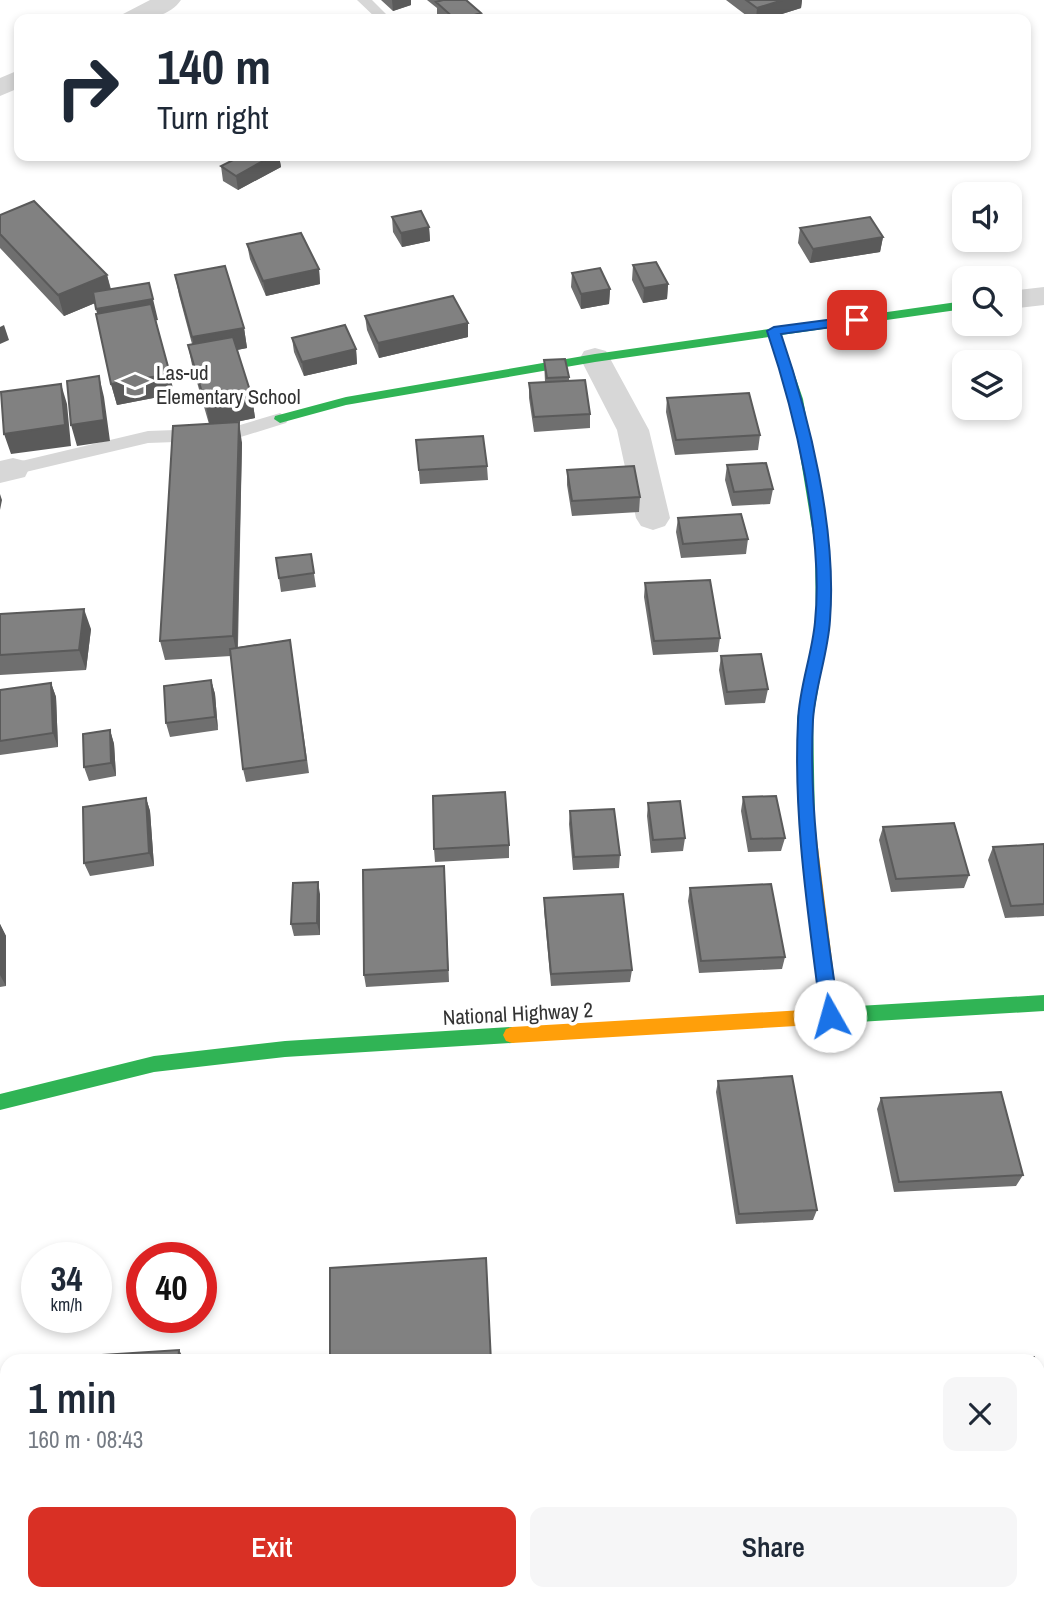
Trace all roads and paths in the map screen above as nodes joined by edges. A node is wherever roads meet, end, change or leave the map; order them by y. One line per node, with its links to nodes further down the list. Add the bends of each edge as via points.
1 (169, 0): 3 (street)
2 (364, 0): 4 (lane)
3 (142, 14)
4 (379, 14)
5 (1044, 296): 6 (street)
6 (1022, 299)
7 (952, 307): 8 (main road)
8 (774, 331): 9 (main road); 14 (main road, via 797,399 822,547 823,621 806,719 806,783 807,834)
9 (595, 358): 10 (main road, via 346,401); 12 (street, via 633,430)
10 (280, 419): 11 (lane, via 231,434 148,438)
11 (6, 470)
12 (653, 518)
13 (1044, 1003): 14 (main road, National Highway 2)
14 (830, 1016): 15 (main road, National Highway 2, via 285,1049 154,1064)
15 (0, 1102)

